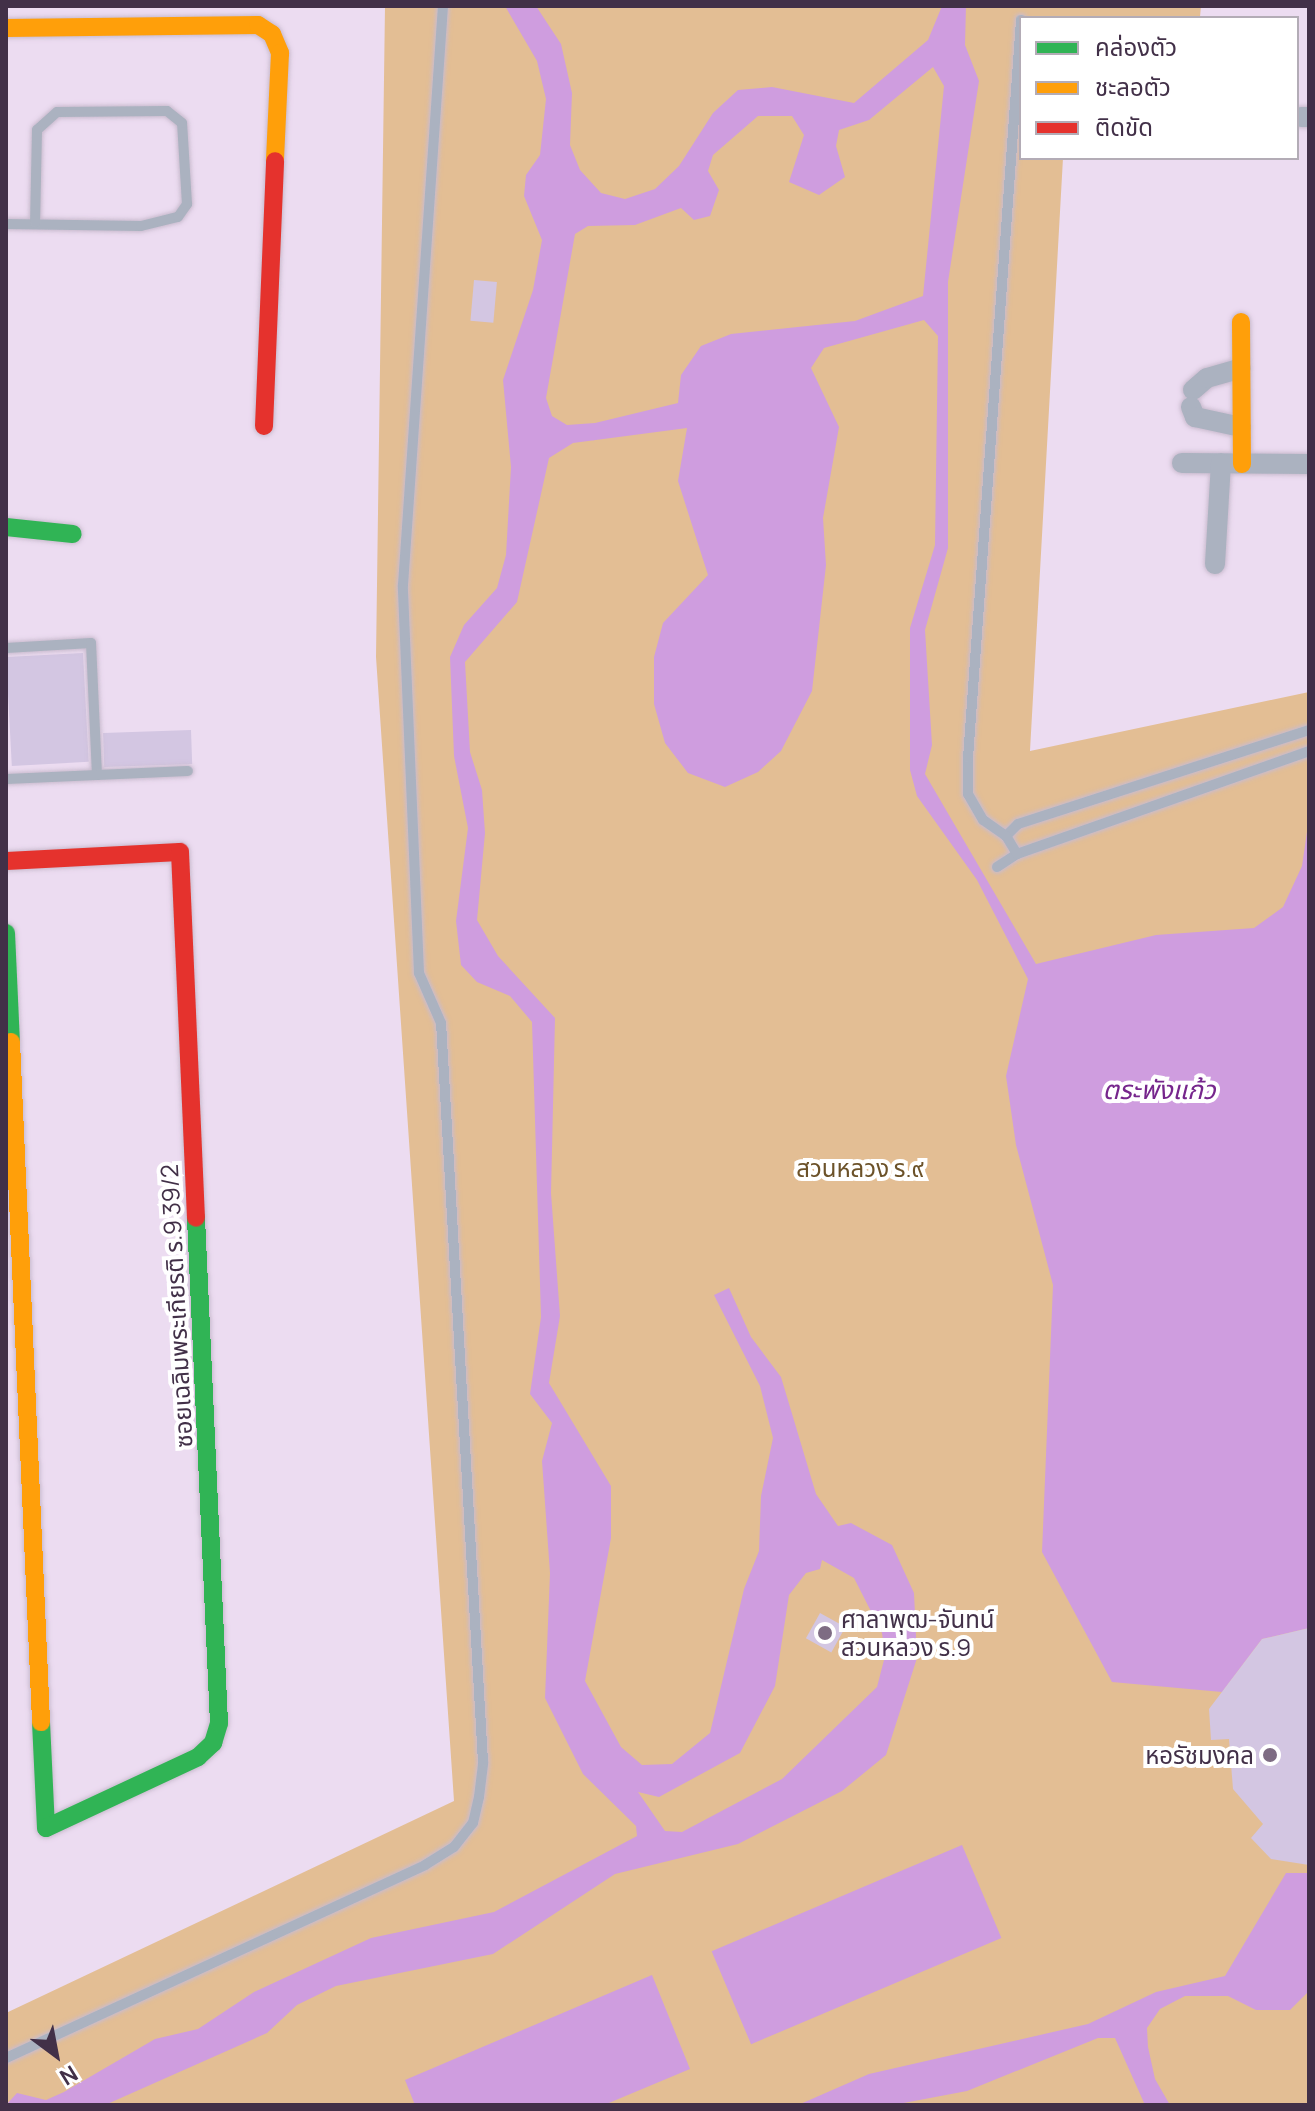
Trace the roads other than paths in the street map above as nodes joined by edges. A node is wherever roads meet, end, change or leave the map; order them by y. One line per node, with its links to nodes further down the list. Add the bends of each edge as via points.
1 (443, 6): 29 (lane, via 403,585 419,973 440,1009 483,1762 479,1797 473,1823 454,1847 425,1865)
2 (134, 15): 3 (street); 9 (street, via 258,25 272,34 280,53)
3 (6, 28)
4 (1019, 47): 24 (lane, via 968,758 968,794 983,820)
5 (35, 223): 5 (lane, via 37,130 45,120 57,112 167,111 182,123 187,204 178,217 141,226); 6 (lane)
6 (6, 224)
7 (1241, 322): 8 (street)
8 (1241, 368): 10 (street); 10 (street, via 1207,378 1192,398 1195,417)
9 (264, 426)
10 (1241, 427): 13 (street)
11 (1182, 463): 12 (street)
12 (1221, 463): 13 (street); 17 (street)
13 (1242, 464): 14 (street)
14 (1309, 464)
15 (6, 527): 16 (street)
16 (73, 534)
17 (1215, 564)
18 (6, 648): 22 (lane, via 91,643)
19 (1309, 730): 24 (lane, via 1018,824)
20 (1309, 751): 25 (lane)
21 (188, 771): 22 (lane)
22 (97, 775): 23 (lane)
23 (6, 779)
24 (1006, 836): 25 (lane)
25 (1017, 854): 27 (lane)
26 (6, 861): 28 (street, ซอยเฉลิมพระเกียรติ ร.9 39/2, via 180,852 218,1707 213,1743 198,1757 46,1828)
27 (997, 867)
28 (6, 933)
29 (6, 2058)

